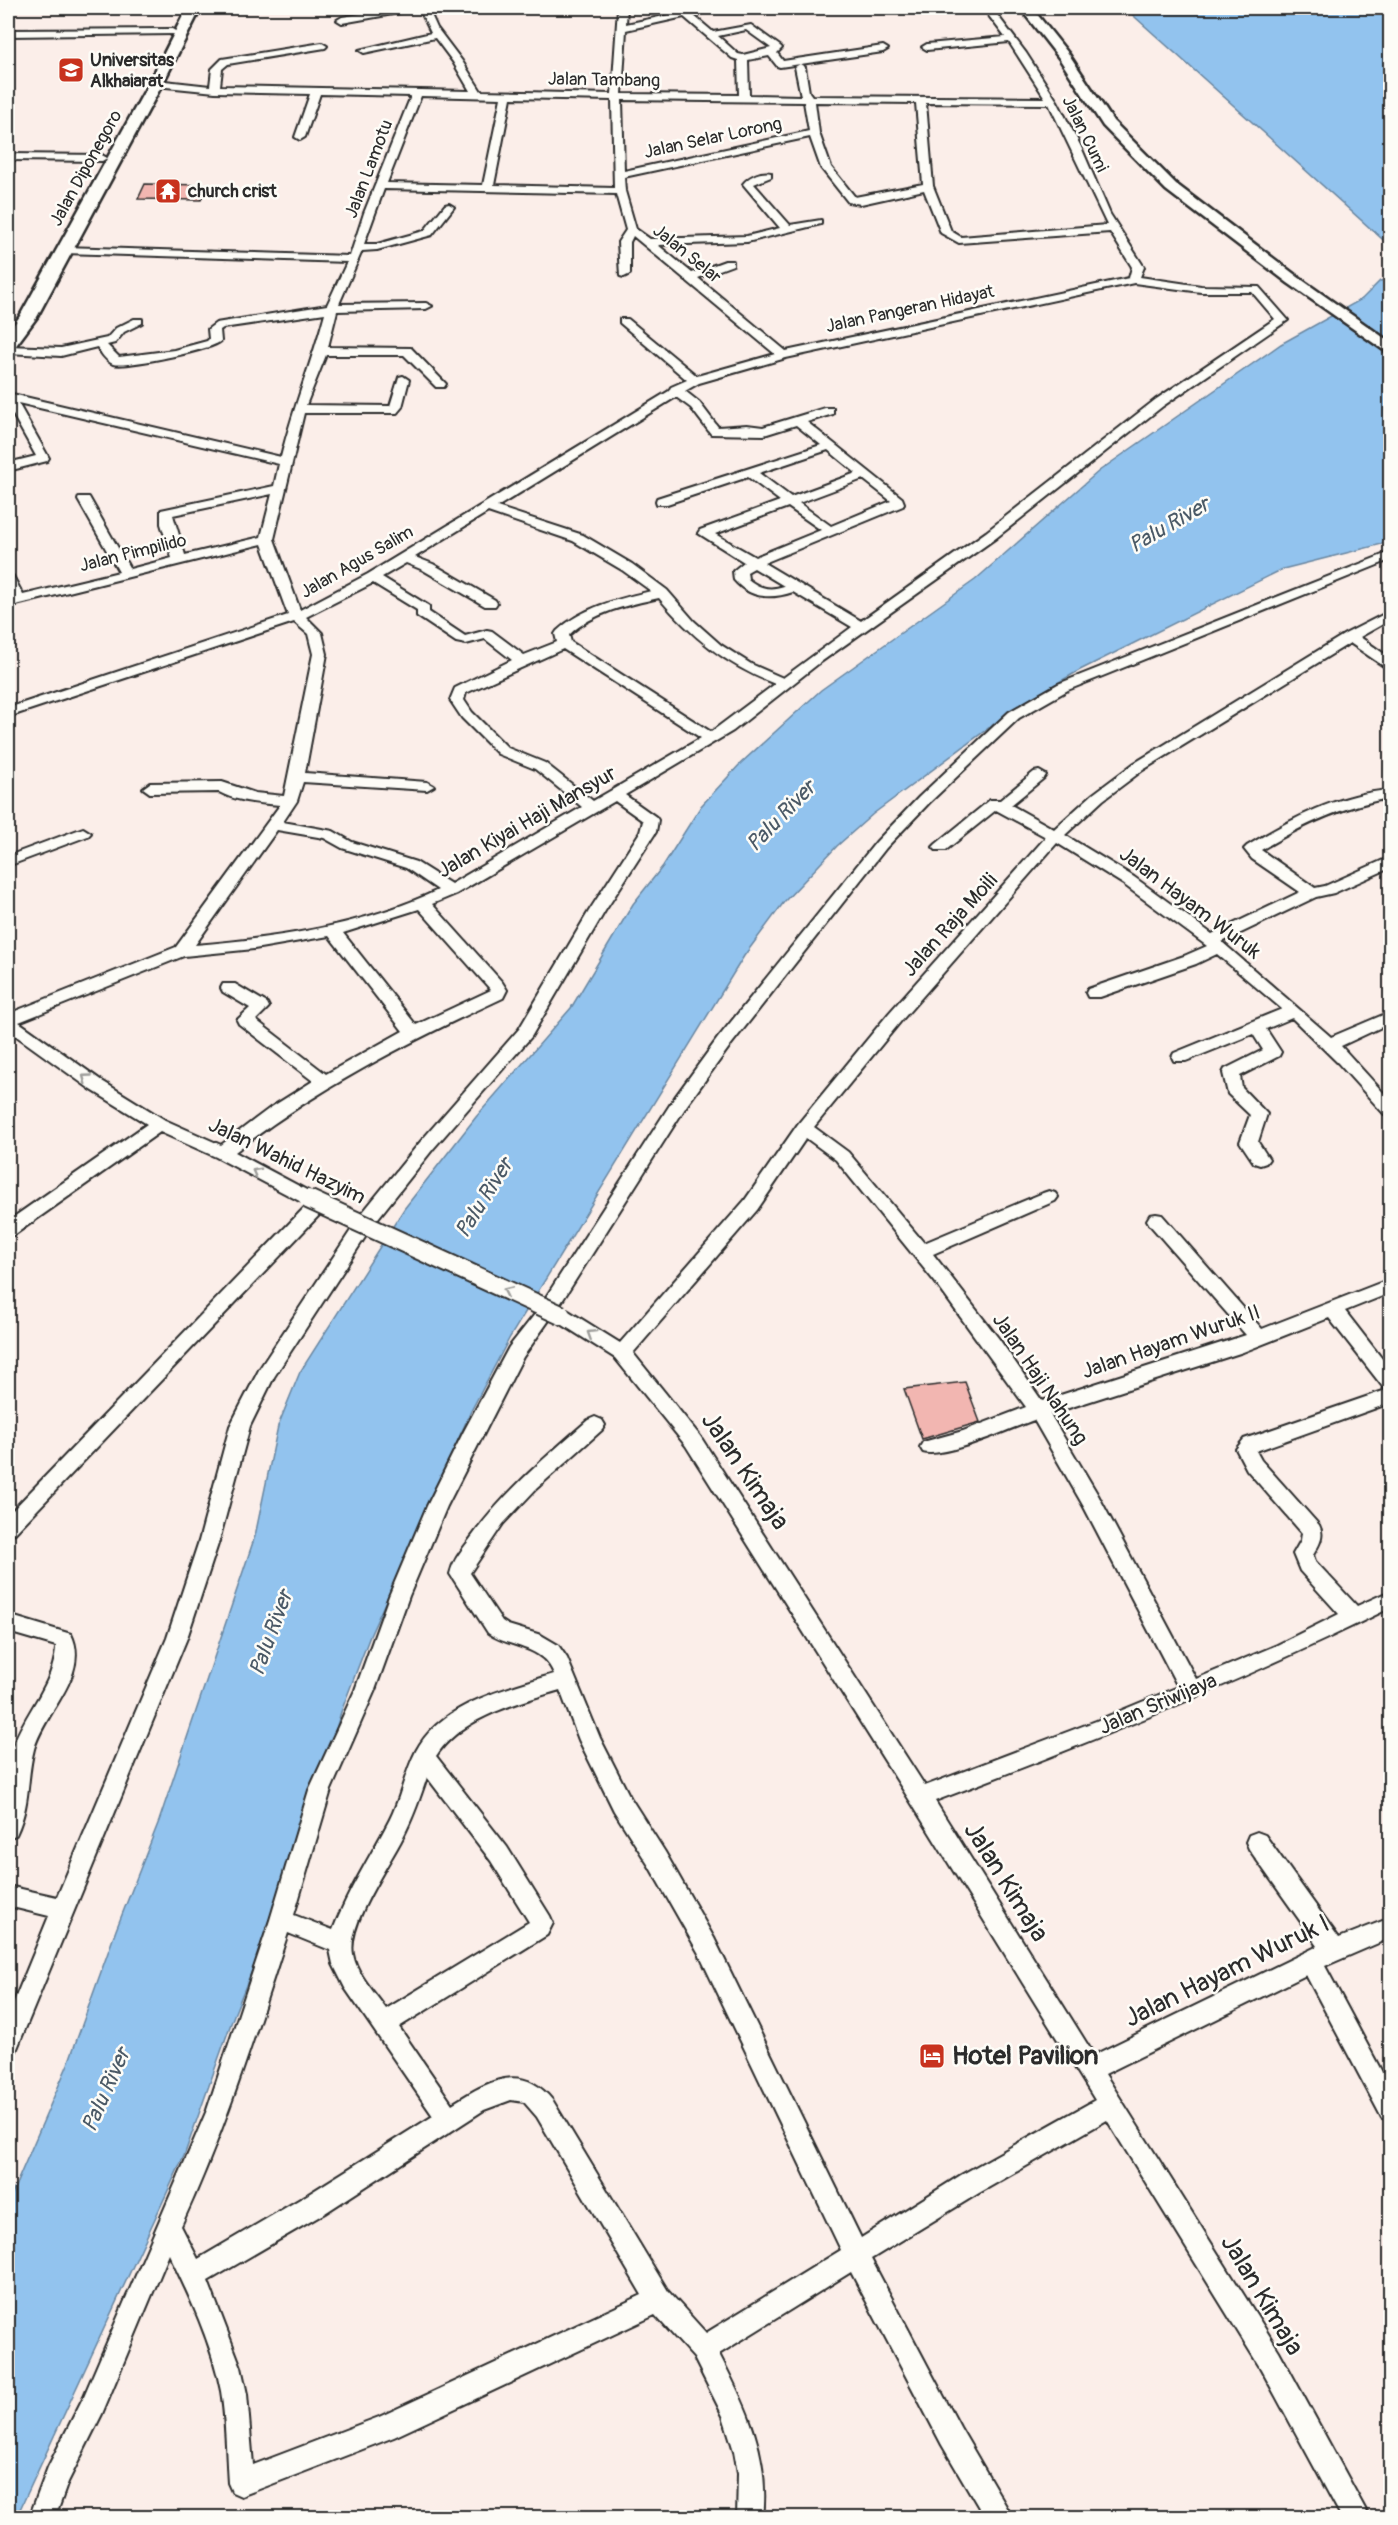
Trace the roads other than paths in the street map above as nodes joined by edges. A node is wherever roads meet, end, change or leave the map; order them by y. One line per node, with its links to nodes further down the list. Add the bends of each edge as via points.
1 (183, 8): 12 (highway, Jalan Diponegoro)
2 (194, 8): 24 (highway, Jalan Diponegoro)
3 (410, 8): 10 (street)
4 (424, 8): 14 (street)
5 (622, 8): 11 (street, Jalan Selar)
6 (713, 8): 9 (street)
7 (988, 8): 16 (street, Jalan Cumi)
8 (1026, 8): 64 (main road, via 1064,56 1108,123 1171,186 1293,280)
9 (686, 14): 11 (street); 15 (street)
10 (342, 20)
11 (621, 28): 30 (street, Jalan Selar)
12 (172, 32): 13 (street); 38 (highway, Jalan Diponegoro)
13 (8, 33)
14 (437, 35): 20 (street); 28 (street)
15 (711, 35): 21 (street, via 748,27 777,48); 22 (street, via 735,56)
16 (1012, 39): 18 (street); 34 (street, Jalan Cumi)
17 (322, 46): 25 (street, via 225,61 215,72)
18 (927, 47)
19 (883, 49): 21 (street, via 780,64)
20 (364, 50)
21 (772, 53): 22 (street)
22 (743, 58): 31 (street)
23 (800, 67): 32 (street, Jalan Selar Lorong, via 804,93)
24 (156, 83): 25 (street, Jalan Tambang); 51 (highway, Jalan Diponegoro)
25 (215, 88): 26 (street, Jalan Tambang)
26 (316, 90): 27 (street, Jalan Tambang); 36 (street)
27 (417, 92): 28 (street, Jalan Tambang); 41 (street, Jalan Lamotu)
28 (477, 94): 29 (street, Jalan Tambang)
29 (507, 94): 30 (street, Jalan Tambang); 43 (street)
30 (617, 97): 31 (street, Jalan Tambang); 39 (street, Jalan Selar)
31 (744, 98): 32 (street, Jalan Tambang)
32 (809, 99): 33 (street, Jalan Tambang); 35 (street, Jalan Selar Lorong)
33 (921, 99): 34 (street, Jalan Tambang); 42 (street)
34 (1052, 101): 47 (street, Jalan Cumi)
35 (814, 133): 39 (street, Jalan Selar Lorong); 42 (street, Jalan Selar Lorong, via 826,168 852,200)
36 (300, 137)
37 (8, 157): 38 (street)
38 (102, 158): 61 (highway, Jalan Diponegoro)
39 (619, 175): 44 (street, Jalan Selar)
40 (767, 175): 49 (street, via 748,184)
41 (380, 186): 43 (street); 52 (street, Jalan Lamotu)
42 (928, 186): 47 (street, via 946,233 959,240)
43 (488, 188): 44 (street)
44 (620, 190): 48 (street, Jalan Selar)
45 (449, 207): 52 (street, via 428,233)
46 (817, 222): 49 (street)
47 (1114, 228): 56 (street, Jalan Cumi, via 1138,267)
48 (631, 230): 50 (street, Jalan Selar); 54 (street, via 624,242)
49 (788, 230): 50 (street, via 733,241)
50 (648, 242): 55 (street, Jalan Selar)
51 (64, 250): 52 (street); 63 (highway, Jalan Diponegoro, via 28,317)
52 (356, 254): 58 (street, Jalan Lamotu)
53 (729, 263): 55 (street)
54 (624, 274)
55 (691, 277): 67 (street, Jalan Selar)
56 (1134, 280): 67 (street, Jalan Pangeran Hidayat); 101 (street, Jalan Pangeran Hidayat, via 1201,289 1255,289 1282,320 1158,403 991,535)
57 (426, 306): 58 (street)
58 (332, 308): 62 (street, via 220,326 214,329 214,342 161,356 117,361); 66 (street, Jalan Lamotu)
59 (138, 321): 62 (street, via 120,330 111,341)
60 (624, 321): 69 (street)
61 (8, 328)
62 (100, 343): 65 (street, via 53,352)
63 (8, 344)
64 (1390, 348)
65 (8, 349)
66 (321, 351): 70 (street, via 407,351); 73 (street, Jalan Lamotu)
67 (784, 355): 69 (street, Jalan Pangeran Hidayat)
68 (403, 380): 73 (street, via 393,410)
69 (695, 380): 71 (street, Jalan Agus Salim)
70 (440, 384)
71 (675, 390): 75 (street, via 695,405 716,431 760,432); 85 (street, Jalan Agus Salim)
72 (8, 397): 77 (street); 78 (street, via 43,458)
73 (299, 409): 77 (street, Jalan Lamotu)
74 (829, 411): 75 (street)
75 (800, 422): 76 (street)
76 (829, 446): 79 (street); 80 (street)
77 (285, 462): 81 (street, Jalan Lamotu)
78 (8, 467)
79 (749, 472): 83 (street); 84 (street)
80 (865, 474): 84 (street); 86 (street, via 898,503)
81 (281, 488): 87 (street, Jalan Lamotu); 90 (street, via 166,513)
82 (84, 500): 92 (street)
83 (662, 501)
84 (788, 501): 86 (street); 91 (street, via 705,531)
85 (484, 507): 89 (street, Jalan Agus Salim); 96 (street, via 578,538)
86 (830, 531): 91 (street)
87 (267, 539): 90 (street, Jalan Pimpilido); 100 (street)
88 (1390, 556): 171 (street, via 1063,687 1033,704 1014,715 881,845 681,1101 516,1352 437,1506 399,1596 365,1690 320,1790)
89 (404, 557): 93 (street, Jalan Agus Salim); 98 (street)
90 (180, 561): 92 (street, Jalan Pimpilido)
91 (752, 563): 95 (street); 95 (street, via 740,574 752,589 771,594)
92 (126, 573): 97 (street, Jalan Pimpilido)
93 (373, 577): 100 (street, Jalan Agus Salim); 104 (street, via 424,609 422,613 461,639 487,634)
94 (8, 579): 97 (street)
95 (793, 587): 101 (street)
96 (662, 593): 103 (street, via 611,606 574,624 562,634); 106 (street, via 696,633 730,659)
97 (13, 601)
98 (490, 603)
99 (1390, 615): 102 (street, Jalan Raja Moili)
100 (296, 617): 107 (street, Jalan Agus Salim); 112 (street, via 315,633 320,654)
101 (861, 627): 106 (street, Jalan Kiyai Haji Mansyur)
102 (1350, 637): 105 (street); 119 (street, Jalan Raja Moili, via 1138,767)
103 (564, 644): 104 (street); 108 (street)
104 (522, 661): 116 (street, via 460,691 458,700 467,716 503,751 540,766)
105 (1390, 664)
106 (784, 683): 108 (street, Jalan Kiyai Haji Mansyur)
107 (8, 713)
108 (712, 739): 114 (street, Jalan Kiyai Haji Mansyur)
109 (1039, 775): 115 (street)
110 (427, 786): 112 (street)
111 (150, 788): 112 (street, via 222,788 255,798)
112 (293, 790): 117 (street)
113 (1390, 794): 124 (street, via 1323,811 1252,849)
114 (616, 795): 116 (street, Jalan Kiyai Haji Mansyur); 170 (street, via 646,816 652,825 525,1033 369,1216 267,1373 240,1426 209,1541 177,1638)
115 (1001, 806): 119 (street, Jalan Hayam Wuruk); 120 (street, via 995,803)
116 (592, 808): 123 (street, Jalan Kiyai Haji Mansyur)
117 (273, 825): 123 (street, via 328,834 347,845 411,865); 128 (street)
118 (83, 833): 121 (street)
119 (1057, 834): 127 (street, Jalan Hayam Wuruk, via 1122,875); 141 (street, Jalan Raja Moili, via 895,1017)
120 (941, 847)
121 (8, 861)
122 (1390, 862): 124 (street, via 1329,890)
123 (451, 891): 125 (street, Jalan Kiyai Haji Mansyur)
124 (1312, 893): 127 (street)
125 (424, 904): 126 (street, Jalan Kiyai Haji Mansyur); 135 (street, via 499,990 485,1001)
126 (332, 930): 128 (street, Jalan Kiyai Haji Mansyur, via 248,946); 135 (street)
127 (1214, 944): 130 (street, via 1190,960); 131 (street, Jalan Hayam Wuruk)
128 (182, 951): 133 (street, Jalan Kiyai Haji Mansyur)
129 (230, 988): 138 (street, via 261,1007 245,1020)
130 (1094, 993)
131 (1294, 1011): 134 (street); 136 (street, Jalan Hayam Wuruk)
132 (1390, 1017): 136 (street)
133 (8, 1021): 140 (street, Jalan Wahid Hazyim, one-way to 133, via 96,1085)
134 (1256, 1026): 137 (street); 143 (street, via 1274,1052 1231,1073 1234,1090 1259,1114 1249,1142)
135 (413, 1033): 138 (street)
136 (1330, 1044): 139 (street, Jalan Hayam Wuruk)
137 (1180, 1057)
138 (325, 1082): 142 (street, via 276,1112)
139 (1390, 1110)
140 (159, 1124): 142 (street, Jalan Wahid Hazyim); 147 (street)
141 (804, 1128): 148 (street, Jalan Haji Nahung, via 842,1156); 153 (street, Jalan Raja Moili, via 751,1205)
142 (222, 1153): 145 (street, Jalan Wahid Hazyim, one-way to 142)
143 (1260, 1160)
144 (1048, 1197): 148 (street)
145 (313, 1202): 151 (street, Jalan Wahid Hazyim, one-way to 145, bridge); 159 (street)
146 (1156, 1220): 152 (street)
147 (13, 1227)
148 (921, 1252): 156 (street, Jalan Haji Nahung)
149 (1390, 1287): 150 (street, Jalan Hayam Wuruk II)
150 (1332, 1308): 152 (street, Jalan Hayam Wuruk II); 154 (street)
151 (561, 1315): 153 (street, Jalan Kimaja, one-way to 151)
152 (1259, 1338): 156 (street, Jalan Hayam Wuruk II)
153 (622, 1353): 166 (street, Jalan Kimaja, via 693,1441)
154 (1390, 1382)
155 (1390, 1396): 161 (street, via 1245,1449 1254,1465 1311,1531 1303,1554 1307,1565)
156 (1038, 1410): 158 (street, Jalan Hayam Wuruk II, via 966,1438); 164 (street, Jalan Haji Nahung, via 1091,1501)
157 (595, 1425): 163 (street, via 496,1518 460,1572 491,1624 551,1651)
158 (930, 1447)
159 (8, 1527)
160 (1390, 1599): 161 (street, Jalan Sriwijaya)
161 (1354, 1617): 164 (street, Jalan Sriwijaya)
162 (8, 1624): 167 (street, via 64,1640 68,1652 63,1671 26,1740)
163 (566, 1679): 165 (street, via 462,1719 440,1733); 183 (street, via 611,1782 706,1945)
164 (1190, 1689): 166 (street, Jalan Sriwijaya, via 1103,1728)
165 (424, 1757): 173 (street, via 403,1814 367,1882); 176 (street, via 499,1854 542,1923 539,1929)
166 (920, 1797): 178 (street, Jalan Kimaja)
167 (8, 1828)
168 (1257, 1842): 174 (street)
169 (8, 1896): 170 (street)
170 (64, 1909): 177 (street)
171 (281, 1920): 173 (street); 182 (street, via 219,2110)
172 (1390, 1928): 174 (street, Jalan Hayam Wuruk I)
173 (342, 1944): 176 (street, via 345,1965)
174 (1334, 1950): 175 (street, Jalan Hayam Wuruk I)
175 (1310, 1961): 178 (street, Jalan Hayam Wuruk I); 180 (street)
176 (382, 2024): 181 (street)
177 (8, 2043)
178 (1090, 2069): 179 (street, Jalan Kimaja)
179 (1112, 2104): 183 (street, via 970,2184); 190 (street, Jalan Kimaja, via 1270,2360)
180 (1390, 2110)
181 (448, 2118): 184 (street, via 316,2204); 185 (street, via 502,2090 531,2092 545,2109)
182 (168, 2226): 184 (street); 187 (street)
183 (856, 2255): 186 (street); 189 (street, via 951,2436)
184 (193, 2276): 185 (street, via 228,2367 241,2483 385,2428)
185 (659, 2300): 186 (street)
186 (703, 2349): 188 (street, via 744,2436 754,2478)
187 (42, 2517)
188 (750, 2517)
189 (1000, 2517)
190 (1357, 2517)

